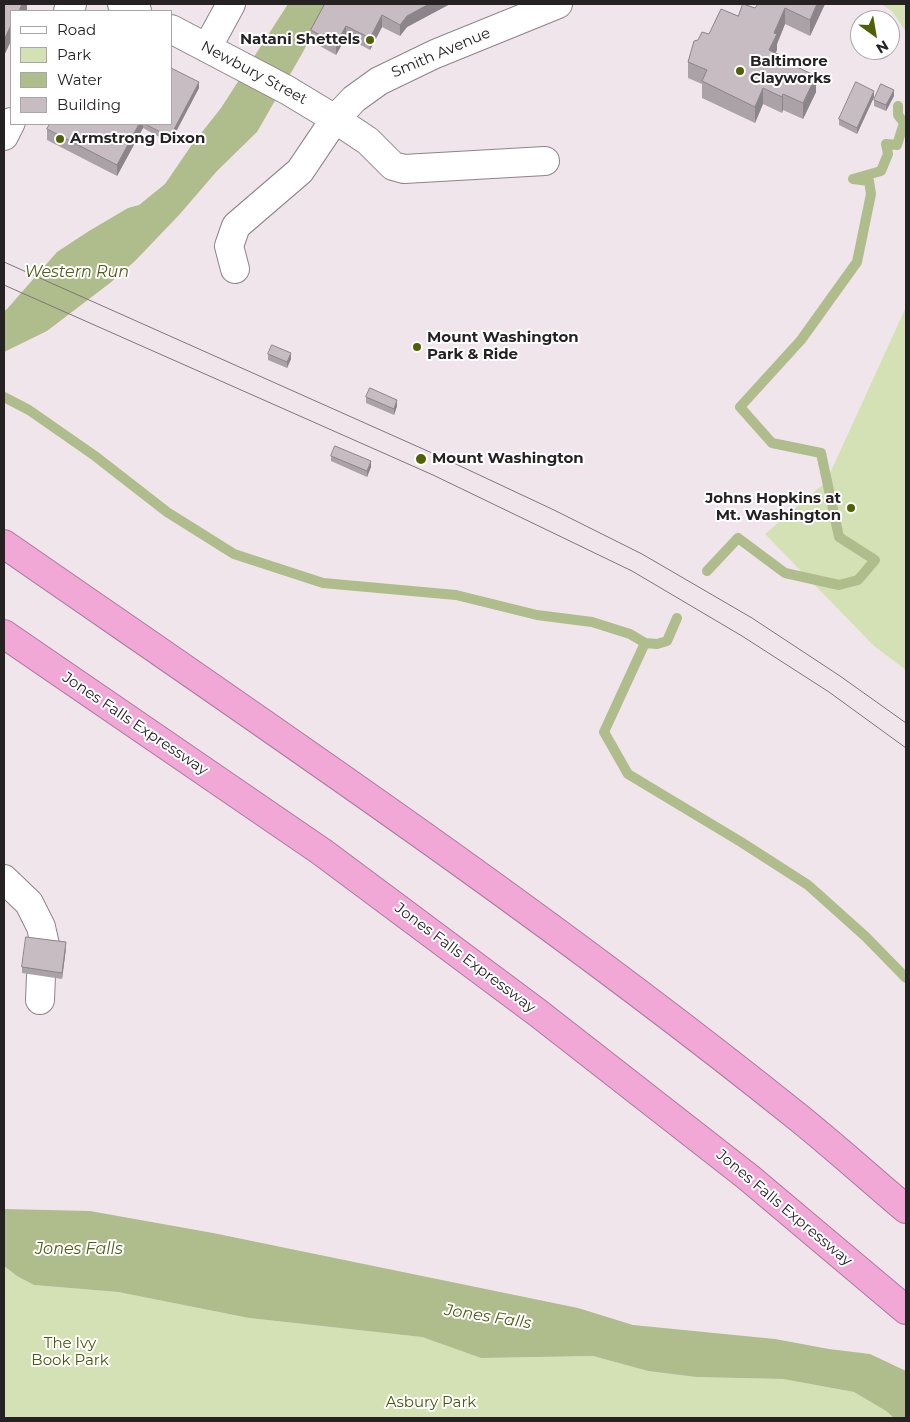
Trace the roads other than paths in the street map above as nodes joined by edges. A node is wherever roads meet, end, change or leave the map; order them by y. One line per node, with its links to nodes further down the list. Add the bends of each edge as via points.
1 (122, 4): 4 (street)
2 (231, 4): 6 (street)
3 (558, 4): 7 (street, Smith Avenue, via 435,54 379,81 354,99)
4 (134, 10)
5 (172, 30): 6 (street, Newbury Street)
6 (207, 48): 7 (street, Newbury Street)
7 (335, 119): 10 (street, Newbury Street, via 368,141 393,166); 11 (street, Smith Avenue, via 300,171 236,226 229,246)
8 (10, 124): 9 (street)
9 (4, 136)
10 (545, 161)
11 (236, 269)
12 (4, 544): 16 (highway, via 362,791 582,951 795,1115)
13 (4, 634): 17 (highway, Jones Falls Expressway, via 322,852 538,1012 748,1177)
14 (4, 879): 15 (street, via 29,903 41,927)
15 (45, 945)
16 (906, 1209)
17 (906, 1310)

